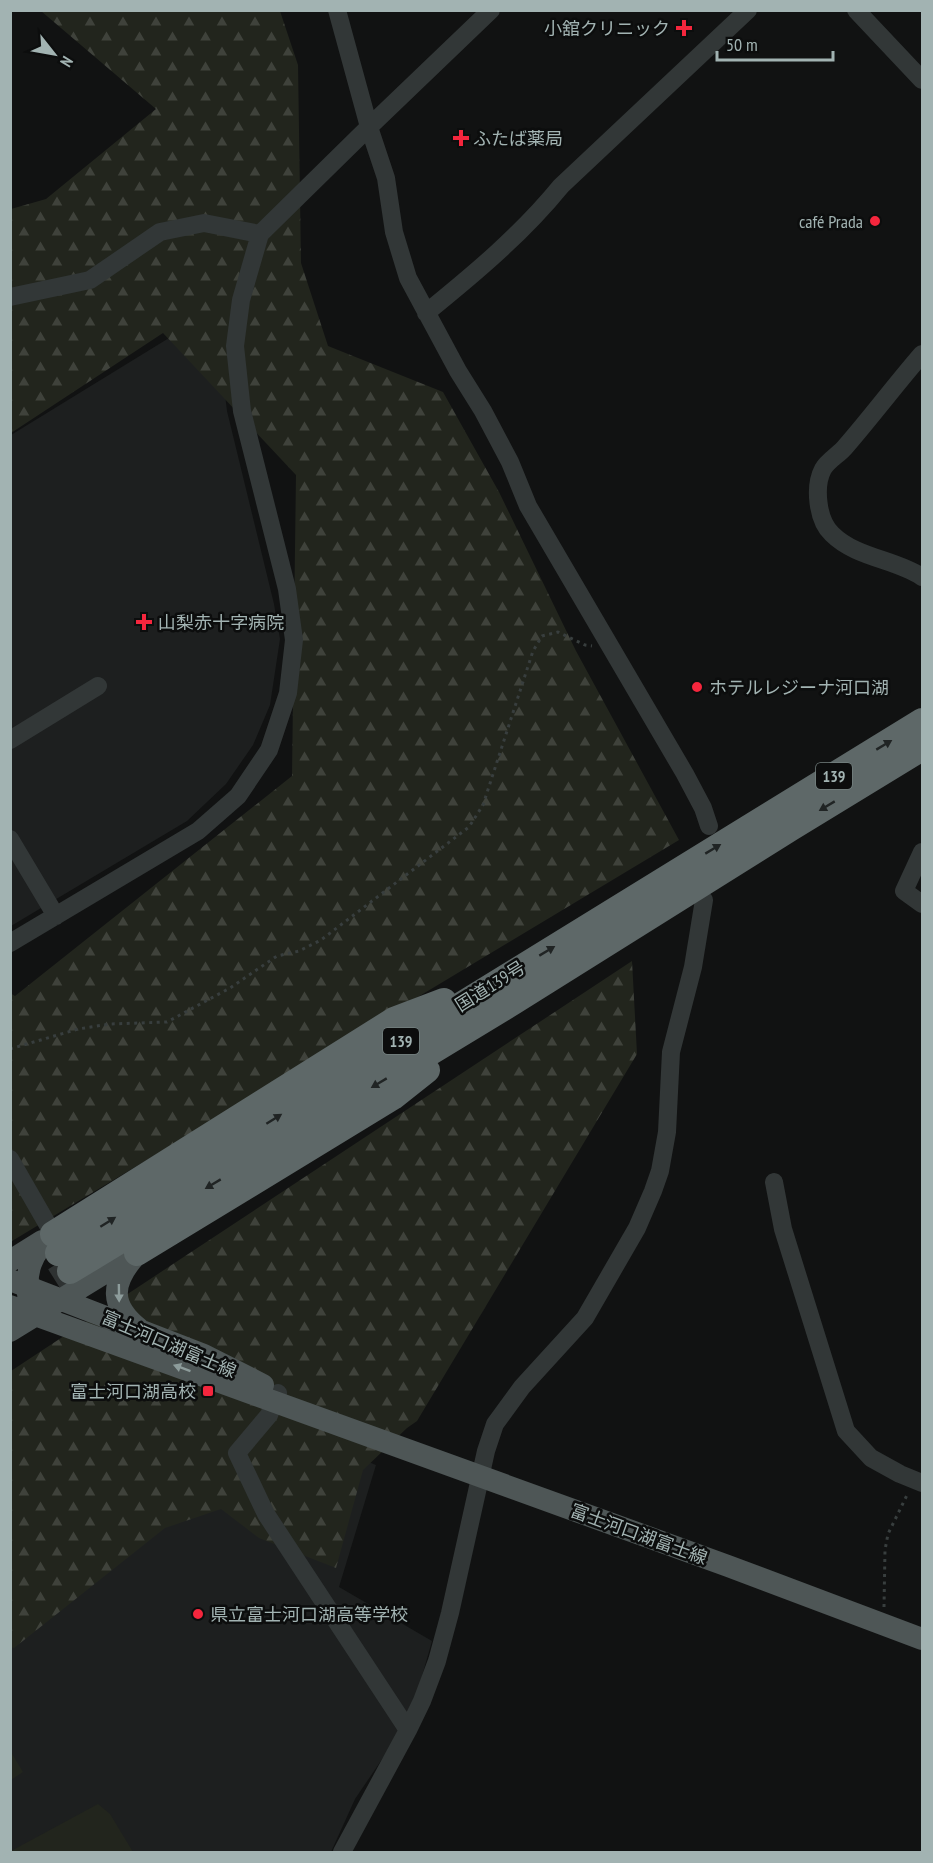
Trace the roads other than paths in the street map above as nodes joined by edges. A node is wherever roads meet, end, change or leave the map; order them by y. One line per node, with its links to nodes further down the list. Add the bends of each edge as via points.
1 (337, 10): 6 (street)
2 (491, 10): 6 (street)
3 (748, 10): 9 (street, via 561,186 540,212)
4 (856, 10): 5 (street)
5 (922, 80)
6 (369, 127): 7 (street); 9 (street, via 386,178 394,232 408,278)
7 (260, 234): 8 (street, via 204,223 160,232 90,280); 21 (street, via 241,300 236,346 242,411 287,589 294,640 288,693 269,750 238,796 198,831)
8 (10, 297)
9 (426, 313): 16 (street, via 510,462 528,506 685,774)
10 (922, 354): 11 (street, via 841,453 824,467 818,502 831,534 854,549)
11 (922, 578)
12 (98, 686): 14 (street)
13 (922, 721): 26 (highway, 国道139号 / 139, one-way to 13, via 394,1020 502,978)
14 (10, 740)
15 (919, 757): 23 (highway, 国道139号 / 139, one-way to 23, via 781,834)
16 (709, 826)
17 (10, 839): 21 (street)
18 (922, 852): 20 (street, via 904,891)
19 (704, 900): 36 (street, via 693,967 671,1052 667,1132 653,1191 637,1228 585,1318 522,1387 495,1424)
20 (922, 904)
21 (56, 916): 22 (street)
22 (10, 943)
23 (515, 1001): 26 (highway, 国道139号 / 139, one-way to 26); 27 (highway, via 393,1097)
24 (10, 1159): 26 (street)
25 (774, 1182): 37 (street, via 783,1229 846,1431 870,1458)
26 (61, 1252): 28 (main road); 29 (main road, via 36,1253); 30 (main road, via 43,1256 44,1269)
27 (136, 1253): 30 (main road); 33 (main road, one-way to 33, via 123,1269 117,1297 127,1318)
28 (10, 1261)
29 (18, 1283): 30 (main road, 富士河口湖富士線); 32 (main road)
30 (60, 1299): 32 (main road); 33 (main road, 富士河口湖富士線)
31 (10, 1306): 32 (main road, 富士河口湖富士線)
32 (36, 1316): 34 (main road); 35 (main road, 富士河口湖富士線, one-way to 32)
33 (141, 1330): 35 (main road, 富士河口湖富士線, via 204,1355)
34 (10, 1331)
35 (276, 1397): 36 (main road, 富士河口湖富士線); 39 (street, via 269,1415 237,1453 266,1514)
36 (480, 1476): 38 (main road, 富士河口湖富士線); 39 (street, via 437,1660)
37 (918, 1481)
38 (922, 1639)
39 (408, 1730): 40 (street)
40 (342, 1852)

